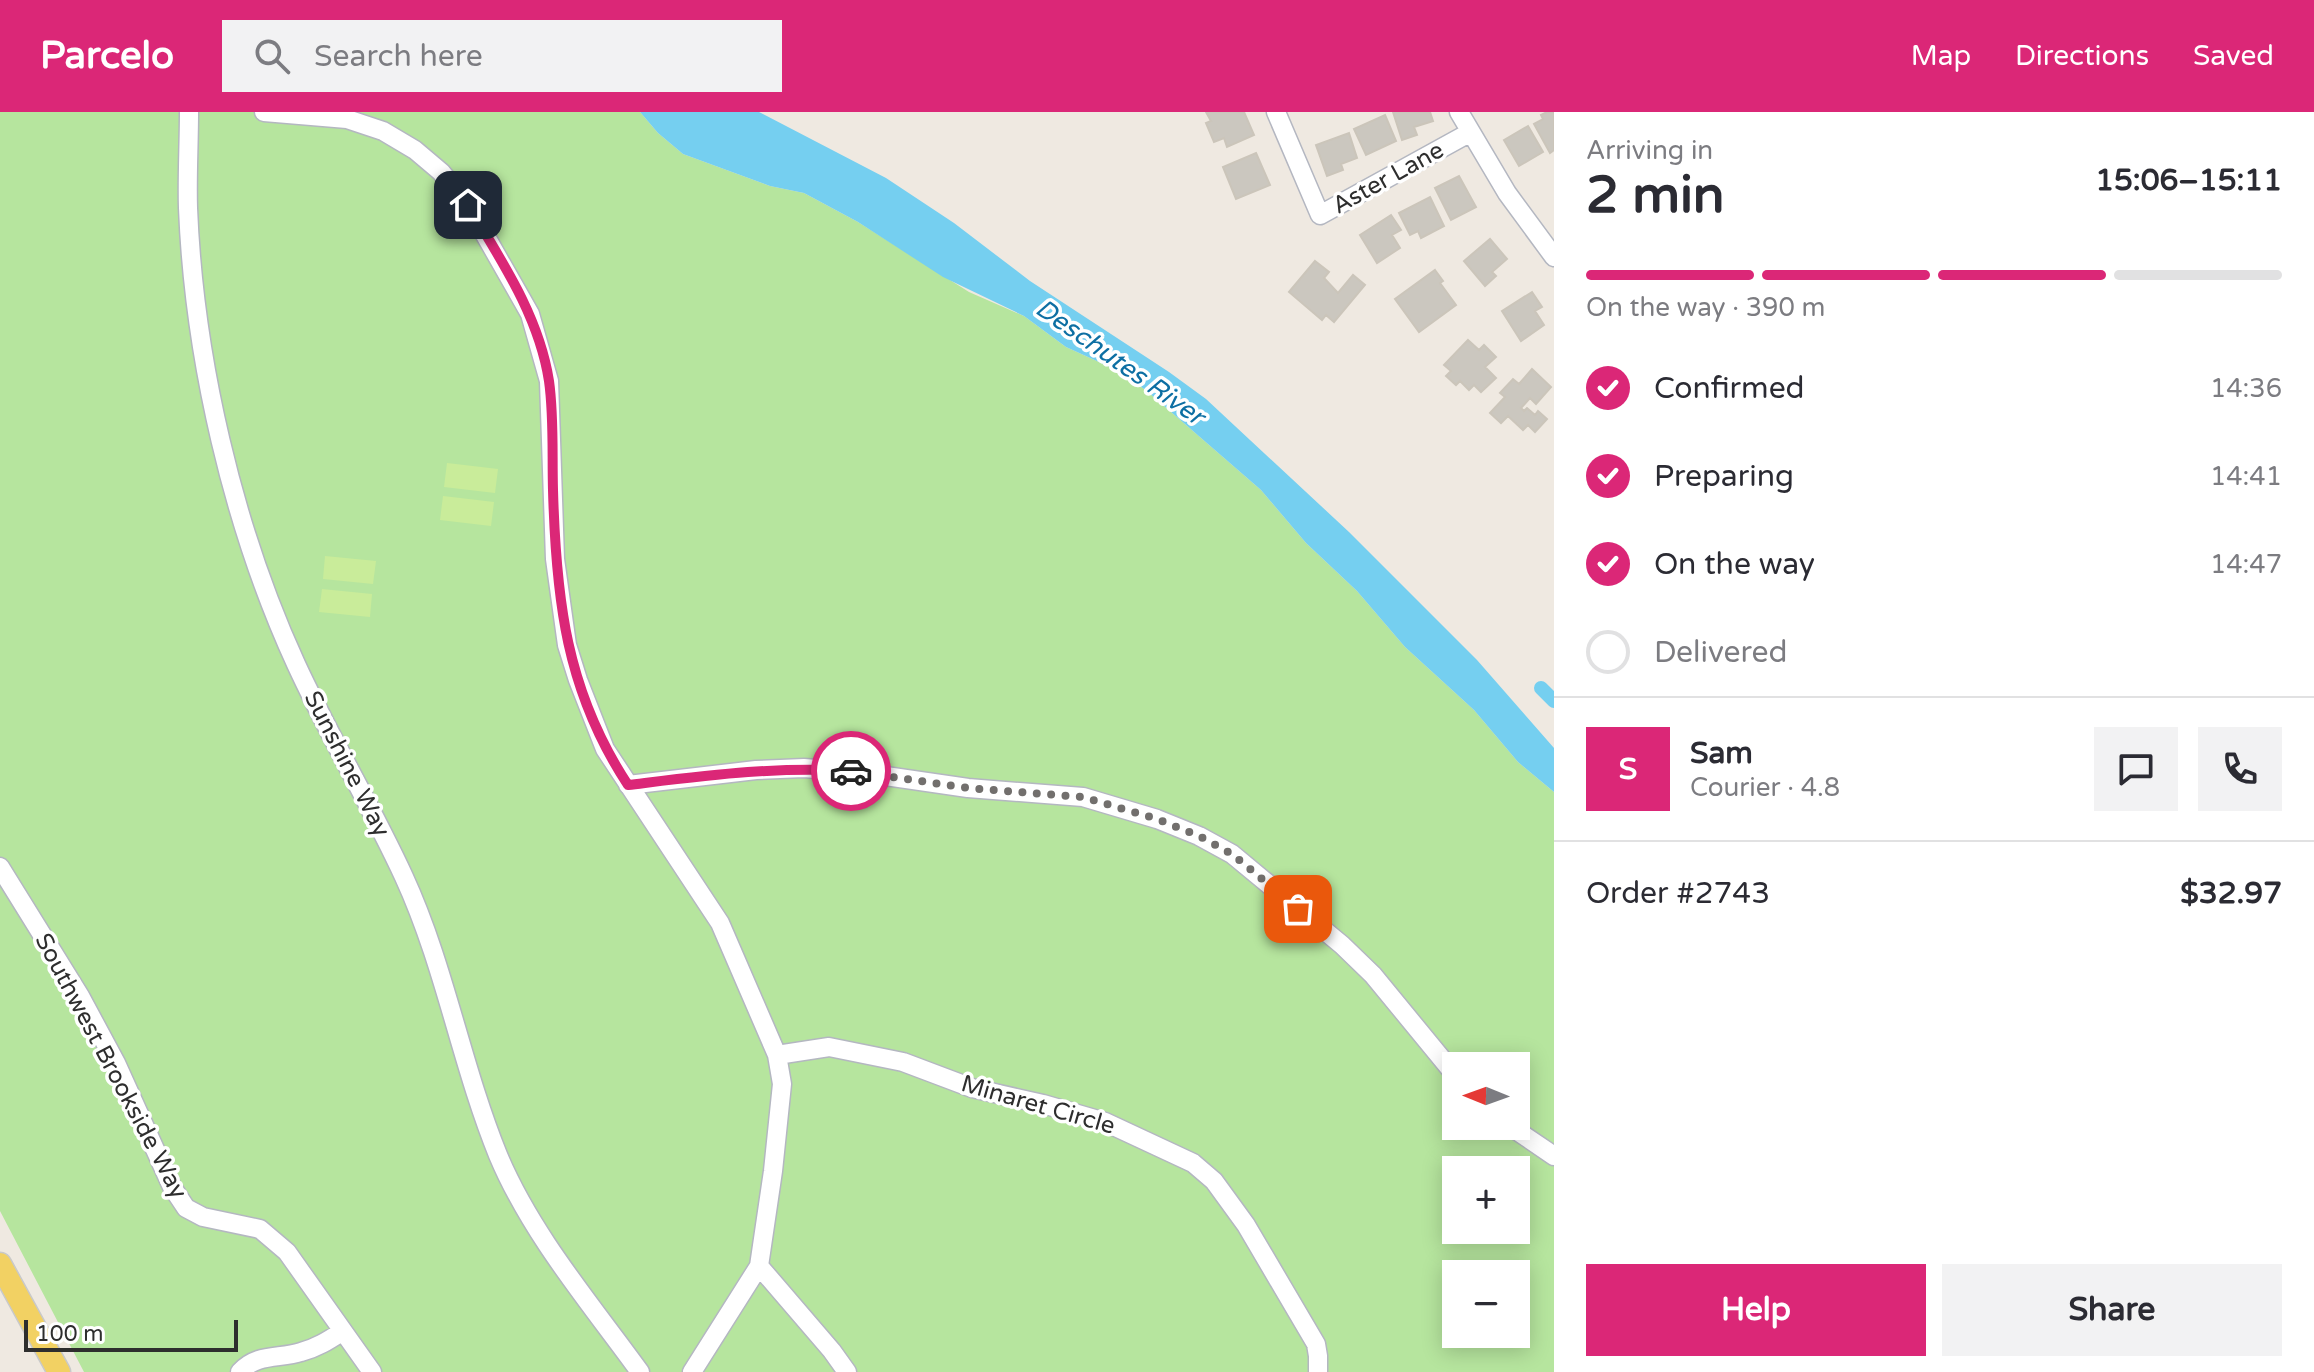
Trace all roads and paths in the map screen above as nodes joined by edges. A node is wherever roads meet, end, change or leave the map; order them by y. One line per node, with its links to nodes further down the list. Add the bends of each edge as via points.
1 (189, 112): 19 (street, Sunshine Way, via 192,269 229,477 257,567 296,664 422,919 499,1159 536,1227)
2 (264, 112): 7 (street, via 347,119 383,131 415,150 468,205 498,254 530,314 549,381 555,559 567,645 600,738)
3 (1276, 112): 5 (street, Aster Lane, via 1320,215)
4 (1459, 112): 5 (street)
5 (1469, 133): 6 (street)
6 (1554, 257)
7 (628, 785): 9 (street, via 720,923); 10 (street, via 804,768 1083,797 1157,819 1232,854 1342,945)
8 (0, 867): 15 (street, Southwest Brookside Way, via 80,996 186,1208 203,1217 260,1229 287,1252)
9 (777, 1055): 14 (street, via 782,1084); 22 (street, Minaret Circle, via 829,1047 903,1062 972,1088 1105,1122 1193,1163 1214,1181 1246,1225 1316,1344)
10 (1442, 1059)
11 (1530, 1140): 12 (street)
12 (1554, 1156)
13 (0, 1264): 16 (main road)
14 (759, 1266): 20 (street); 21 (street)
15 (343, 1331): 17 (street, via 298,1353 249,1362); 18 (street, Southwest Brookside Way)
16 (59, 1372)
17 (240, 1372)
18 (372, 1372)
19 (640, 1372)
20 (692, 1372)
21 (847, 1372)
22 (1318, 1372)

